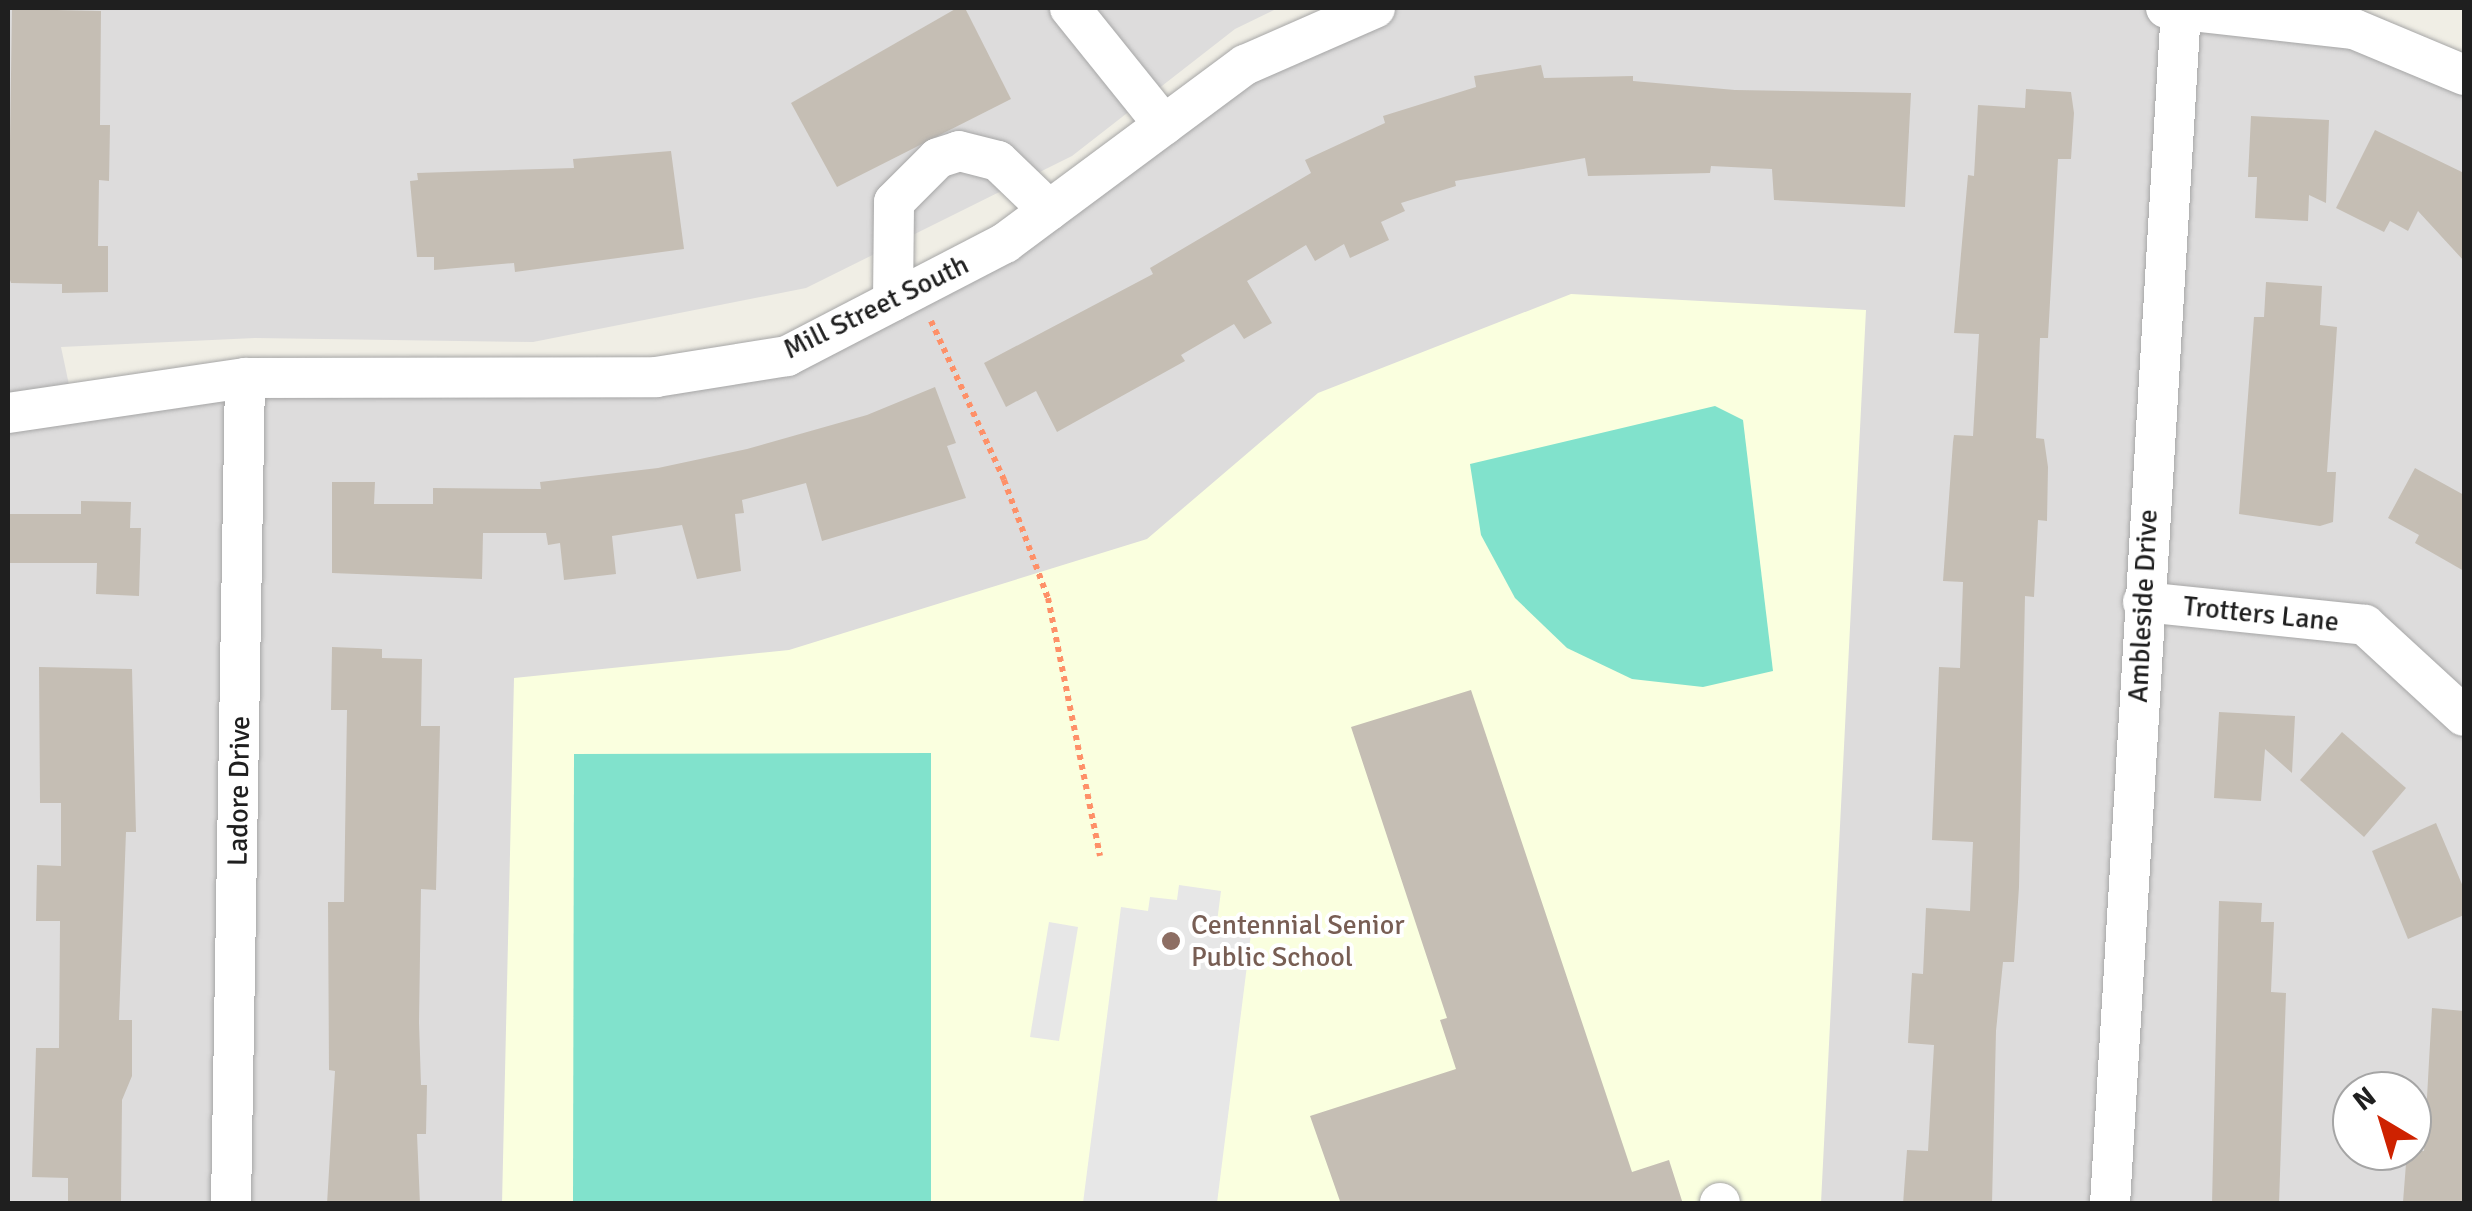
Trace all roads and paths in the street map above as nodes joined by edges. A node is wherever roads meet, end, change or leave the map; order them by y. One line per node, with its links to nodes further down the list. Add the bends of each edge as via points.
1 (1070, 8): 6 (street)
2 (1375, 8): 6 (street, Mill Street South, via 1245,65)
3 (2166, 8): 4 (street)
4 (2181, 9): 5 (street, via 2354,29); 11 (street, Ambleside Drive)
5 (2464, 75)
6 (1164, 126): 7 (street, Mill Street South)
7 (1049, 210): 8 (street, Mill Street South, via 1005,243); 8 (street, via 998,161 959,151 938,158 894,202)
8 (905, 295): 9 (street, Mill Street South, via 787,356 656,378); 13 (path, via 1004,480 1048,598)
9 (245, 378): 10 (street, Mill Street South); 14 (street, Ladore Drive)
10 (8, 413)
11 (2143, 602): 12 (street, Trotters Lane, via 2365,626); 15 (street, Ambleside Drive)
12 (2464, 716)
13 (1100, 856)
14 (231, 1204)
15 (2110, 1204)

